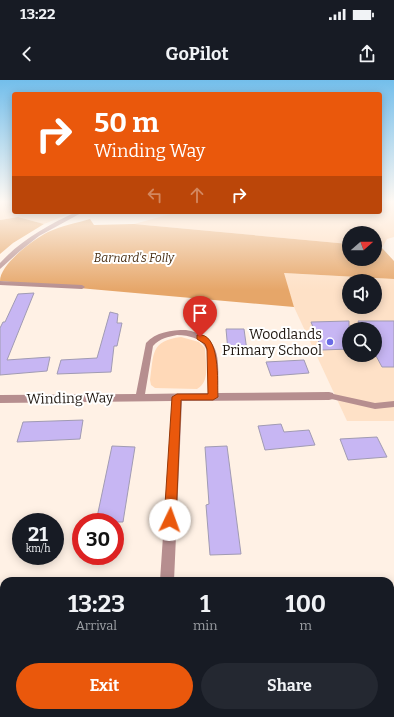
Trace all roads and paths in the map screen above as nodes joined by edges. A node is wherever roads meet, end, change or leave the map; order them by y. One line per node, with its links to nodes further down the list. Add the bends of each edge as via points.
1 (44, 231): 2 (street)
2 (0, 267)
3 (0, 283): 4 (lane)
4 (82, 287)
5 (329, 396): 8 (street, Winding Way); 10 (lane, via 375,406)
6 (140, 397): 7 (street, Winding Way); 8 (street, via 149,346 155,339 177,333 200,337 208,342 212,349); 9 (street, Winding Way)
7 (177, 397): 8 (street, Winding Way); 11 (street)
8 (213, 397)
9 (0, 399)
10 (394, 404)
11 (167, 577)

